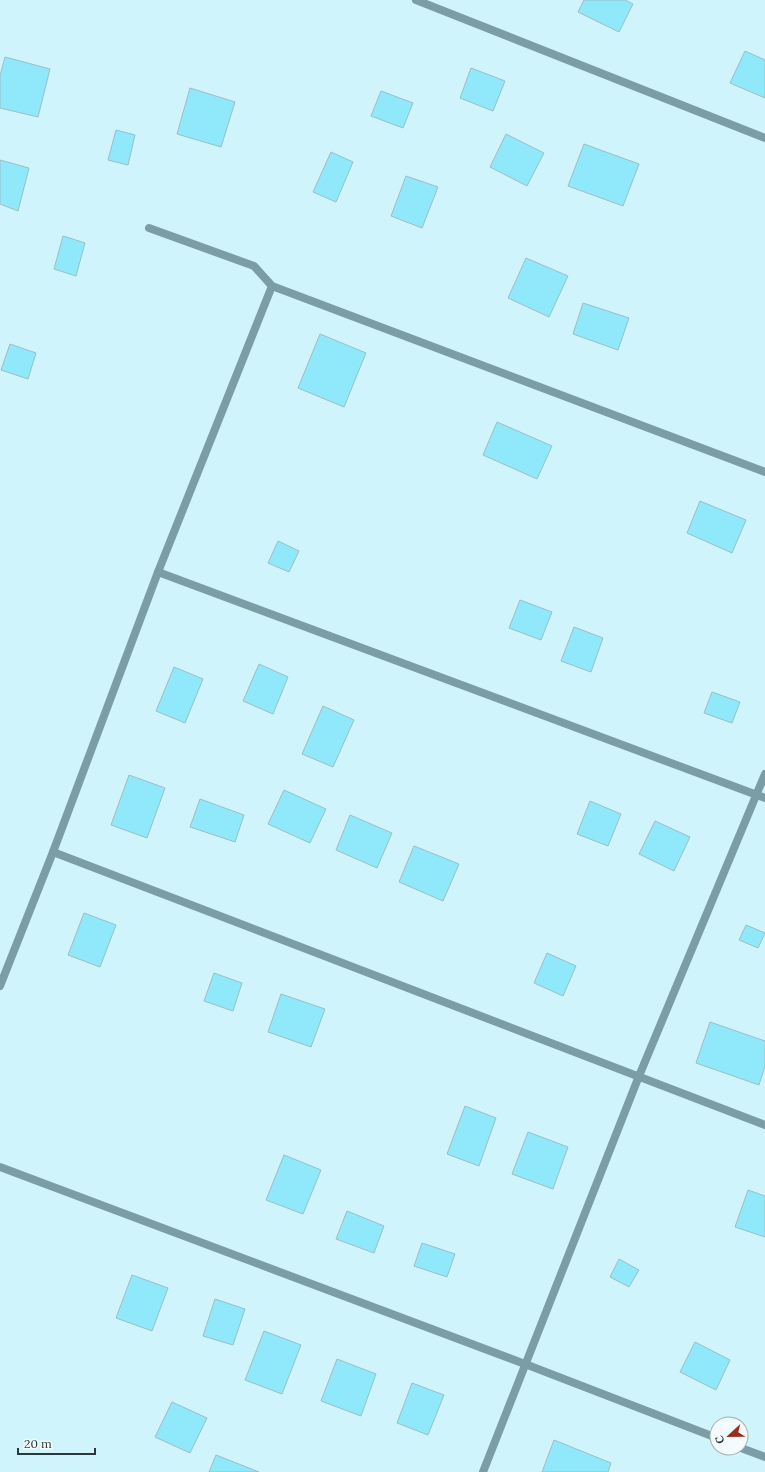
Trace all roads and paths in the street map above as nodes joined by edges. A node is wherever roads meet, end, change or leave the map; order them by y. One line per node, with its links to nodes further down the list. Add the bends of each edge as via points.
1 (416, 0): 2 (lane)
2 (765, 138)
3 (149, 228): 4 (lane, via 254,266)
4 (272, 286): 5 (lane); 6 (lane)
5 (765, 472)
6 (158, 572): 8 (lane); 10 (lane)
7 (765, 774): 8 (lane)
8 (756, 795): 9 (lane); 12 (lane)
9 (765, 798)
10 (53, 852): 11 (lane); 12 (lane)
11 (0, 986)
12 (639, 1076): 13 (lane); 15 (lane)
13 (765, 1125)
14 (0, 1167): 15 (lane)
15 (525, 1364): 16 (lane); 19 (lane)
16 (709, 1435)
17 (749, 1451): 18 (lane)
18 (765, 1457)
19 (482, 1472)

